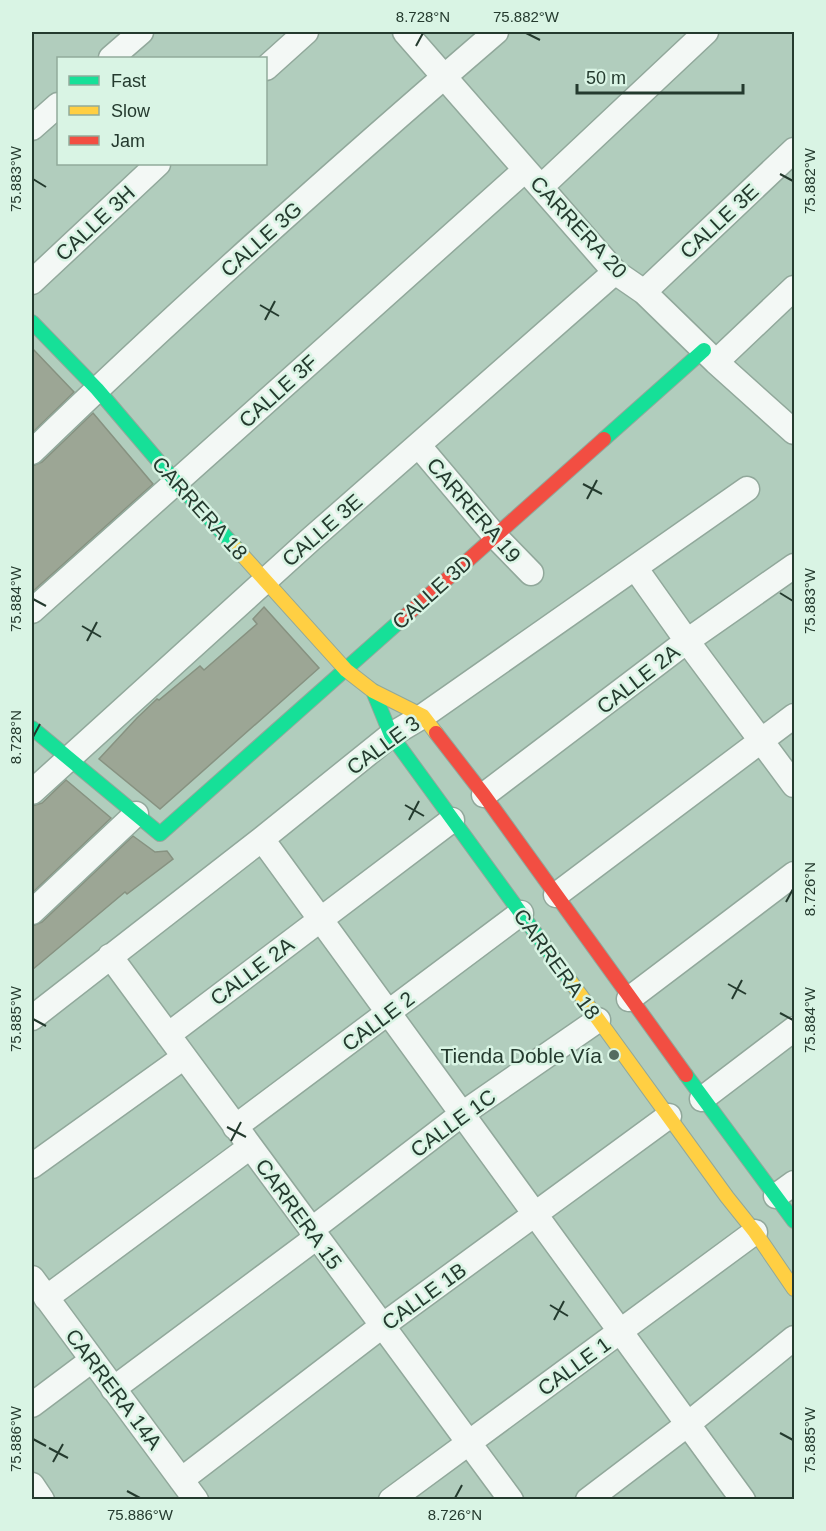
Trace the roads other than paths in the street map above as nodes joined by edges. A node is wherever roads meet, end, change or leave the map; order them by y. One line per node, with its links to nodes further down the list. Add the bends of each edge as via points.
1 (141, 32): 6 (street)
2 (306, 32): 7 (street)
3 (405, 32): 8 (street, CARRERA 20)
4 (496, 32): 8 (street, CALLE 3G)
5 (706, 32): 13 (street, CALLE 3F)
6 (112, 57)
7 (267, 67)
8 (445, 76): 13 (street, CARRERA 20); 20 (street, CALLE 3G)
9 (57, 106): 10 (street)
10 (32, 128)
11 (795, 150): 17 (street, CALLE 3E)
12 (157, 165): 15 (street, CALLE 3H)
13 (533, 179): 14 (street, CARRERA 20); 24 (street, CALLE 3F)
14 (615, 272): 17 (street, CARRERA 20); 22 (street, CALLE 3E)
15 (32, 282)
16 (795, 288): 19 (street, CALLE 3D)
17 (644, 292): 19 (street, CARRERA 20)
18 (32, 322): 20 (street, CARRERA 18)
19 (710, 356): 21 (street, CARRERA 20); 26 (street, CALLE 3D)
20 (97, 389): 23 (street, CALLE 3G); 24 (street, CARRERA 18)
21 (795, 432)
22 (419, 446): 26 (street, CARRERA 19); 30 (street, CALLE 3E)
23 (32, 452)
24 (177, 483): 30 (street, CARRERA 18); 31 (street, CALLE 3F)
25 (747, 489): 28 (street, CALLE 3)
26 (495, 536): 29 (street, CARRERA 19); 33 (street, CALLE 3D)
27 (795, 566): 32 (street, CALLE 2A)
28 (636, 569): 32 (street); 35 (street, CALLE 3)
29 (531, 573)
30 (265, 581): 33 (street, CARRERA 18); 40 (street, CALLE 3E)
31 (32, 611)
32 (687, 641): 39 (street); 43 (street, CALLE 2A)
33 (346, 670): 34 (street, CARRERA 18); 44 (street, CALLE 3D, via 160,834)
34 (373, 690): 35 (street, CARRERA 18); 38 (street, CARRERA 18)
35 (423, 716): 38 (street, CALLE 3); 43 (street, CARRERA 18)
36 (795, 716): 39 (street)
37 (32, 728): 40 (street)
38 (391, 735): 45 (street, CARRERA 18); 46 (street, CALLE 3)
39 (762, 740): 41 (street); 48 (street)
40 (69, 758): 42 (street, CALLE 3E); 44 (street)
41 (795, 785)
42 (32, 792)
43 (484, 795): 48 (street, CARRERA 18)
44 (136, 814): 49 (street)
45 (452, 820): 50 (street, CARRERA 18); 51 (street, CALLE 2A)
46 (262, 839): 51 (street); 52 (street, CALLE 3)
47 (795, 874): 53 (street)
48 (556, 895): 53 (street, CARRERA 18, via 585,943)
49 (32, 912)
50 (520, 914): 54 (street, CALLE 2); 56 (street, CARRERA 18, via 561,960)
51 (320, 920): 54 (street); 58 (street, CALLE 2A)
52 (110, 956): 55 (street, CALLE 3); 58 (street, CARRERA 15)
53 (629, 999): 60 (street, CARRERA 18)
54 (389, 1013): 61 (street); 63 (street, CALLE 2)
55 (32, 1018)
56 (598, 1020): 61 (street, CALLE 1C); 62 (street, CARRERA 18)
57 (795, 1029): 60 (street)
58 (168, 1035): 59 (street, CARRERA 15)
59 (184, 1057): 63 (street, CARRERA 15); 65 (street)
60 (702, 1099): 66 (street, CARRERA 18)
61 (462, 1114): 67 (street); 70 (street, CALLE 1C)
62 (669, 1116): 67 (street, CALLE 1B); 69 (street, CARRERA 18)
63 (235, 1127): 64 (street, CARRERA 15)
64 (250, 1147): 70 (street, CARRERA 15); 73 (street)
65 (32, 1166)
66 (785, 1189): 68 (street, CARRERA 18)
67 (536, 1215): 74 (street, CALLE 1B); 75 (street)
68 (795, 1221)
69 (755, 1232): 72 (street, CARRERA 18); 75 (street, CALLE 1)
70 (314, 1233): 74 (street, CARRERA 15); 78 (street, CALLE 1C)
71 (32, 1278): 73 (street, CARRERA 14A)
72 (795, 1289)
73 (46, 1298): 77 (street, CARRERA 14A)
74 (382, 1326): 81 (street, CARRERA 15); 82 (street, CALLE 1B)
75 (621, 1332): 80 (street); 81 (street, CALLE 1)
76 (795, 1338): 80 (street)
77 (92, 1360): 78 (street, CARRERA 14A); 79 (street)
78 (113, 1389): 82 (street, CARRERA 14A)
79 (32, 1405)
80 (688, 1424): 88 (street); 89 (street)
81 (469, 1443): 86 (street, CALLE 1); 87 (street, CARRERA 15)
82 (181, 1480): 85 (street, CARRERA 14A)
83 (32, 1485): 84 (street)
84 (42, 1500)
85 (196, 1500)
86 (392, 1500)
87 (510, 1500)
88 (588, 1500)
89 (743, 1500)

